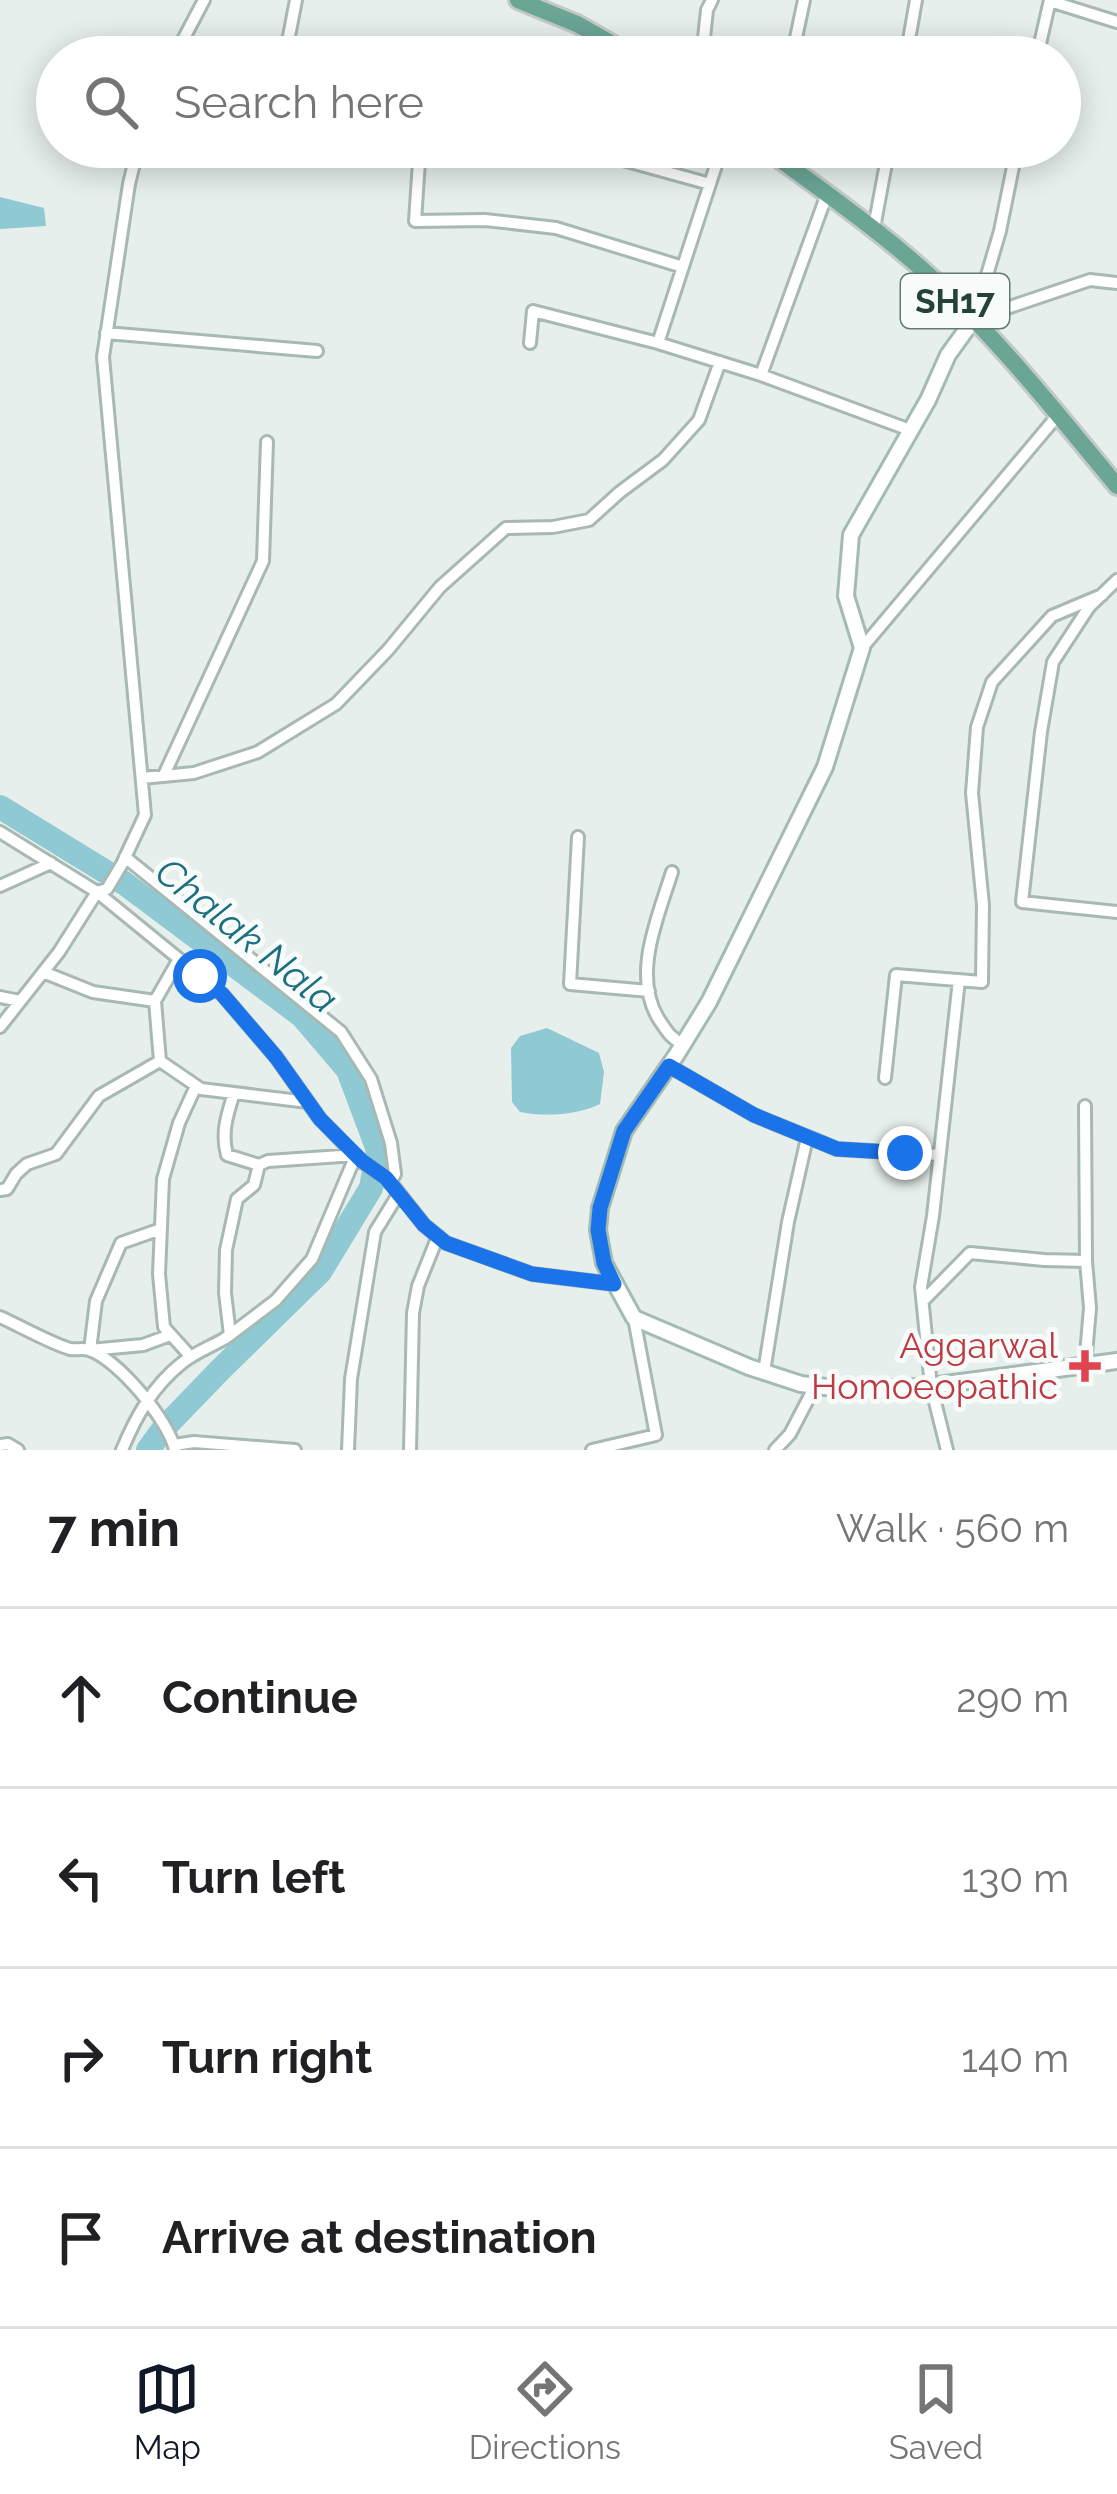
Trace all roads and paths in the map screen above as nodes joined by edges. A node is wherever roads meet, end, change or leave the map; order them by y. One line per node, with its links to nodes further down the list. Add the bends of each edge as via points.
1 (204, 0): 9 (street)
2 (296, 0): 10 (street)
3 (518, 0): 11 (main road)
4 (712, 0): 12 (street)
5 (804, 0): 13 (street)
6 (916, 0): 14 (street)
7 (1050, 0): 8 (street); 15 (street)
8 (1117, 22)
9 (185, 36)
10 (289, 36)
11 (598, 36)
12 (704, 36)
13 (796, 36)
14 (909, 36)
15 (1041, 36)
16 (133, 168): 29 (street)
17 (419, 168): 26 (street, via 415,221 556,228)
18 (652, 168): 23 (street)
19 (715, 168): 23 (street)
20 (793, 168): 24 (main road, SH17)
21 (885, 168): 25 (street)
22 (1014, 168): 28 (street)
23 (710, 184): 26 (street)
24 (827, 194): 25 (main road, SH17); 34 (street)
25 (874, 228): 28 (main road, SH17)
26 (683, 267): 30 (street)
27 (1117, 283): 28 (street, via 1090,280)
28 (974, 319): 35 (main road, SH17); 36 (street)
29 (106, 333): 32 (street); 43 (street)
30 (658, 343): 31 (street, via 533,310); 33 (street)
31 (530, 344)
32 (317, 351)
33 (720, 362): 34 (street); 42 (street, via 699,420 589,520 506,528 440,587 336,704 258,752)
34 (761, 375): 36 (street)
35 (1058, 415): 38 (main road, SH17); 41 (street)
36 (910, 430): 41 (street, via 850,535 846,596)
37 (267, 442): 42 (street, via 263,561)
38 (1117, 486)
39 (1117, 580): 40 (street)
40 (1102, 595): 51 (street, via 1053,662 1022,902); 54 (street, via 1052,616 992,682 976,727 972,793 982,982)
41 (862, 648): 60 (street, via 825,767)
42 (164, 776): 43 (street)
43 (142, 778): 46 (street, via 145,815)
44 (0, 832): 47 (street)
45 (578, 837): 55 (street, via 570,984)
46 (124, 861): 50 (street); 72 (street, via 341,1032 371,1078 391,1143)
47 (51, 863): 49 (street); 50 (street)
48 (671, 872): 55 (street, via 650,948)
49 (0, 886)
50 (102, 890): 52 (street); 53 (street)
51 (1117, 912)
52 (179, 958): 58 (street); 66 (street, via 222,994)
53 (44, 972): 57 (street); 58 (street, via 93,992)
54 (959, 980): 63 (street, via 896,975); 69 (street)
55 (649, 991): 60 (street, via 670,1038)
56 (0, 997): 57 (street)
57 (20, 1001): 59 (street)
58 (154, 1001): 61 (street)
59 (0, 1027)
60 (683, 1044): 62 (street)
61 (160, 1060): 64 (street); 73 (street, via 99,1096 56,1154 27,1164)
62 (669, 1066): 68 (street); 77 (street, via 624,1131 600,1208 604,1263)
63 (885, 1078)
64 (196, 1086): 65 (street); 74 (street, via 163,1179)
65 (234, 1093): 66 (street); 71 (street, via 227,1155)
66 (308, 1102): 70 (street)
67 (1085, 1106): 76 (street)
68 (807, 1138): 69 (street, via 837,1149); 87 (street)
69 (939, 1155): 78 (street)
70 (359, 1158): 71 (street); 72 (street); 82 (street, via 312,1259)
71 (259, 1165): 82 (street, via 254,1185 237,1199 226,1250)
72 (392, 1185): 75 (street); 97 (street, via 375,1232)
73 (0, 1190)
74 (160, 1229): 81 (street); 83 (street, via 121,1244 96,1301)
75 (438, 1236): 77 (street, via 532,1274); 98 (street, via 413,1313)
76 (1086, 1261): 78 (street, via 970,1253); 86 (street)
77 (614, 1284): 80 (street)
78 (922, 1301): 89 (street)
79 (0, 1317): 83 (street)
80 (634, 1318): 87 (street); 91 (street)
81 (170, 1335): 83 (street); 84 (street)
82 (230, 1335): 84 (street)
83 (90, 1350): 90 (street)
84 (190, 1357): 90 (street)
85 (1117, 1361): 86 (street)
86 (1085, 1366): 89 (street)
87 (764, 1372): 88 (street)
88 (815, 1386): 89 (street); 101 (street)
89 (932, 1386): 102 (street)
90 (146, 1401): 92 (street); 95 (street)
91 (656, 1436): 99 (street); 100 (street)
92 (174, 1444): 96 (street)
93 (0, 1445): 94 (street)
94 (18, 1450)
95 (122, 1450)
96 (295, 1450)
97 (348, 1450)
98 (410, 1450)
99 (592, 1450)
100 (659, 1450)
101 (776, 1450)
102 (946, 1450)

